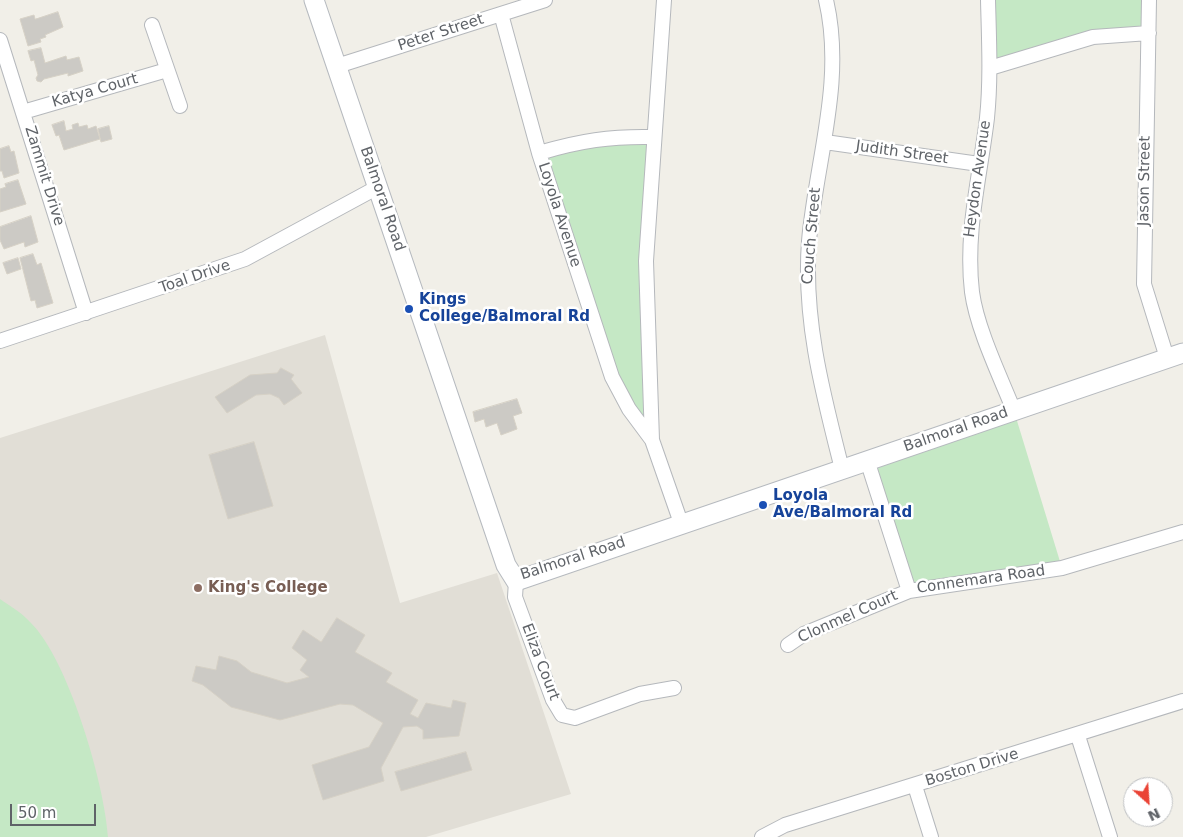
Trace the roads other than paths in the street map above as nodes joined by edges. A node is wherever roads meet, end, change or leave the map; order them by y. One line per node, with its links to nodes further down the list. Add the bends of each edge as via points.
1 (314, 0): 12 (street, Balmoral Road)
2 (545, 0): 7 (street, Peter Street)
3 (664, 0): 17 (street, Loyola Avenue)
4 (826, 0): 18 (street, Couch Street, via 833,45 833,72)
5 (988, 0): 13 (street, Heydon Avenue)
6 (1149, 0): 9 (street, Jason Street)
7 (501, 14): 12 (street, Peter Street); 19 (street, Loyola Avenue)
8 (152, 24): 14 (street)
9 (1149, 34): 13 (street, via 1093,37); 24 (street, Jason Street, via 1144,284)
10 (0, 40): 11 (street, Zammit Drive)
11 (2, 56): 16 (street, Zammit Drive)
12 (337, 66): 21 (street, Balmoral Road)
13 (990, 68): 20 (street, Heydon Avenue, via 987,119)
14 (168, 70): 15 (street); 16 (street, Katya Court)
15 (180, 106)
16 (24, 112): 22 (street, Zammit Drive)
17 (653, 137): 19 (street, Loyola Avenue, via 602,137); 26 (street, Loyola Avenue, via 646,261)
18 (825, 142): 20 (street, Judith Street); 28 (street, Couch Street, via 814,188 807,295 821,386)
19 (539, 153): 26 (street, Loyola Avenue, via 612,377 629,409)
20 (979, 164): 25 (street, Heydon Avenue, via 969,242 972,295)
21 (378, 187): 22 (street, Toal Drive, via 245,259); 31 (street, Balmoral Road, via 506,565)
22 (86, 313): 23 (street, Toal Drive)
23 (0, 341)
24 (1175, 355): 25 (street, Balmoral Road)
25 (1014, 411): 27 (street, Balmoral Road)
26 (652, 440): 29 (street, Loyola Avenue)
27 (867, 460): 28 (street, Balmoral Road); 32 (street, Connemara Road)
28 (842, 469): 29 (street, Balmoral Road)
29 (681, 523): 31 (street, Balmoral Road)
30 (1183, 532): 32 (street, Connemara Road, via 1062,568)
31 (516, 581): 34 (street, Eliza Court, via 515,597 553,700 562,715 575,718 640,694)
32 (909, 591): 33 (street, Clonmel Court, via 804,634)
33 (788, 645)
34 (674, 688)
35 (1183, 702): 36 (street, Boston Drive)
36 (1078, 736): 37 (street, Boston Drive); 40 (street)
37 (915, 786): 38 (street, Boston Drive, via 785,825); 39 (street)
38 (762, 837)
39 (931, 837)
40 (1110, 837)

